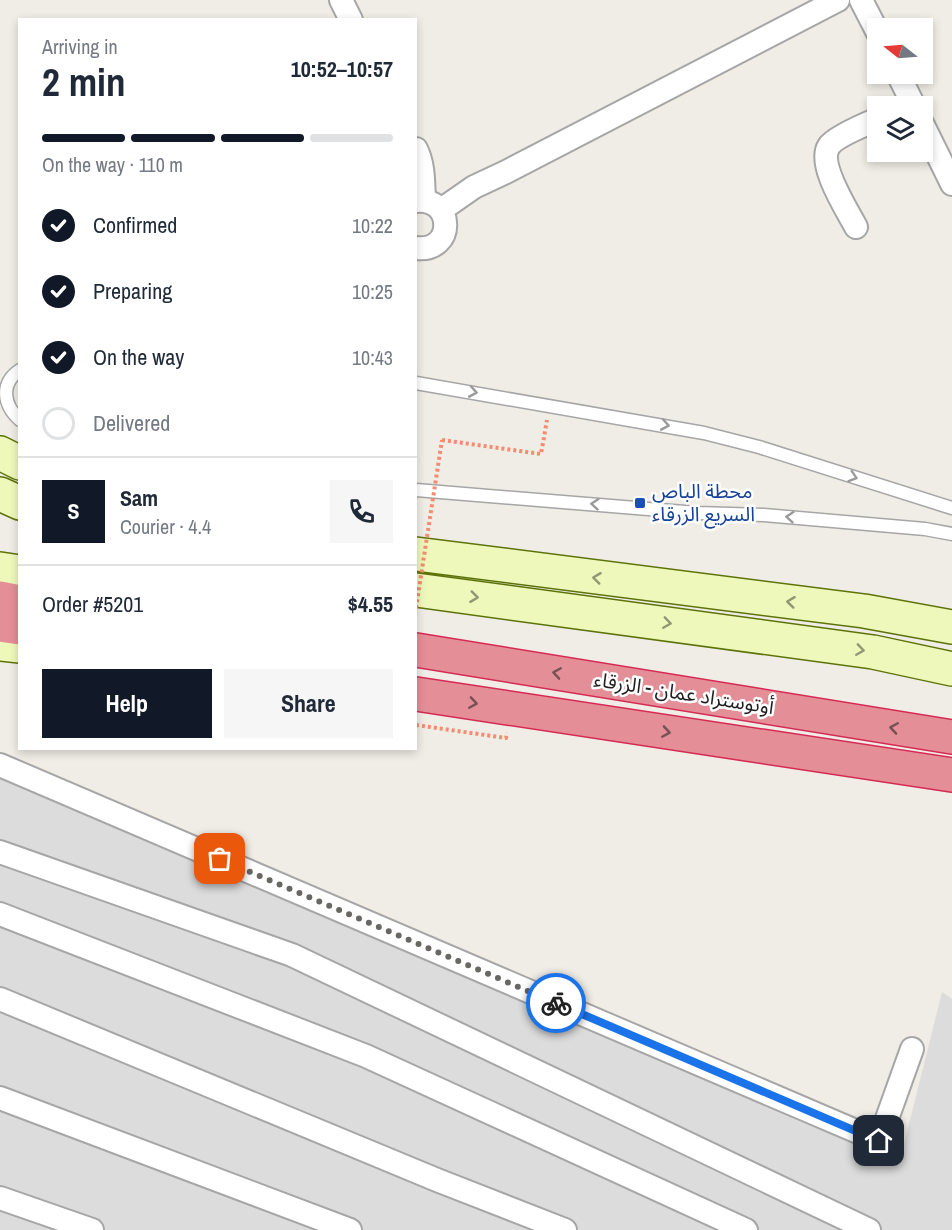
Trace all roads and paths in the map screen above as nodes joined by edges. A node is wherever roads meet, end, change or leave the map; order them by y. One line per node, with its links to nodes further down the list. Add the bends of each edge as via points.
1 (341, 0): 4 (street)
2 (838, 0): 10 (street, via 506,172)
3 (861, 0): 5 (street)
4 (350, 18)
5 (870, 18)
6 (867, 124): 11 (street, via 836,140 828,147 826,156 831,179)
7 (933, 145): 9 (street)
8 (417, 151): 10 (street)
9 (952, 184)
10 (427, 204): 12 (street, via 445,219 445,230 433,246)
11 (856, 227)
12 (417, 248)
13 (18, 371): 16 (lane, via 7,385 5,399)
14 (417, 383): 15 (lane, one-way to 15)
15 (549, 405): 22 (lane, one-way to 22, via 731,439); 30 (path, bridge, via 541,454 442,440)
16 (18, 418)
17 (0, 453): 18 (street)
18 (18, 462)
19 (417, 490): 23 (lane, one-way to 19, via 764,515)
20 (0, 494): 21 (street)
21 (18, 502)
22 (952, 508)
23 (952, 534)
24 (417, 554): 32 (street, one-way to 24, via 864,611)
25 (0, 569): 26 (street)
26 (18, 572)
27 (417, 590): 37 (street, one-way to 37, via 873,652)
28 (0, 598): 29 (highway)
29 (18, 602)
30 (417, 602)
31 (0, 625): 33 (highway)
32 (952, 627)
33 (18, 628)
34 (0, 644): 35 (street)
35 (18, 646)
36 (417, 650): 40 (highway, أوتوستراد عمان - الزرقاء, one-way to 36)
37 (952, 669)
38 (417, 694): 43 (highway, أوتوستراد عمان - الزرقاء, one-way to 43)
39 (417, 725): 41 (path)
40 (952, 737)
41 (506, 738)
42 (0, 765): 47 (street, via 879,1141)
43 (952, 775)
44 (0, 852): 54 (street, via 292,955)
45 (0, 914): 53 (street, via 366,1056)
46 (0, 999): 52 (street)
47 (912, 1049)
48 (0, 1098): 51 (street)
49 (0, 1198): 50 (street)
50 (92, 1230)
51 (350, 1230)
52 (565, 1230)
53 (746, 1230)
54 (869, 1230)

